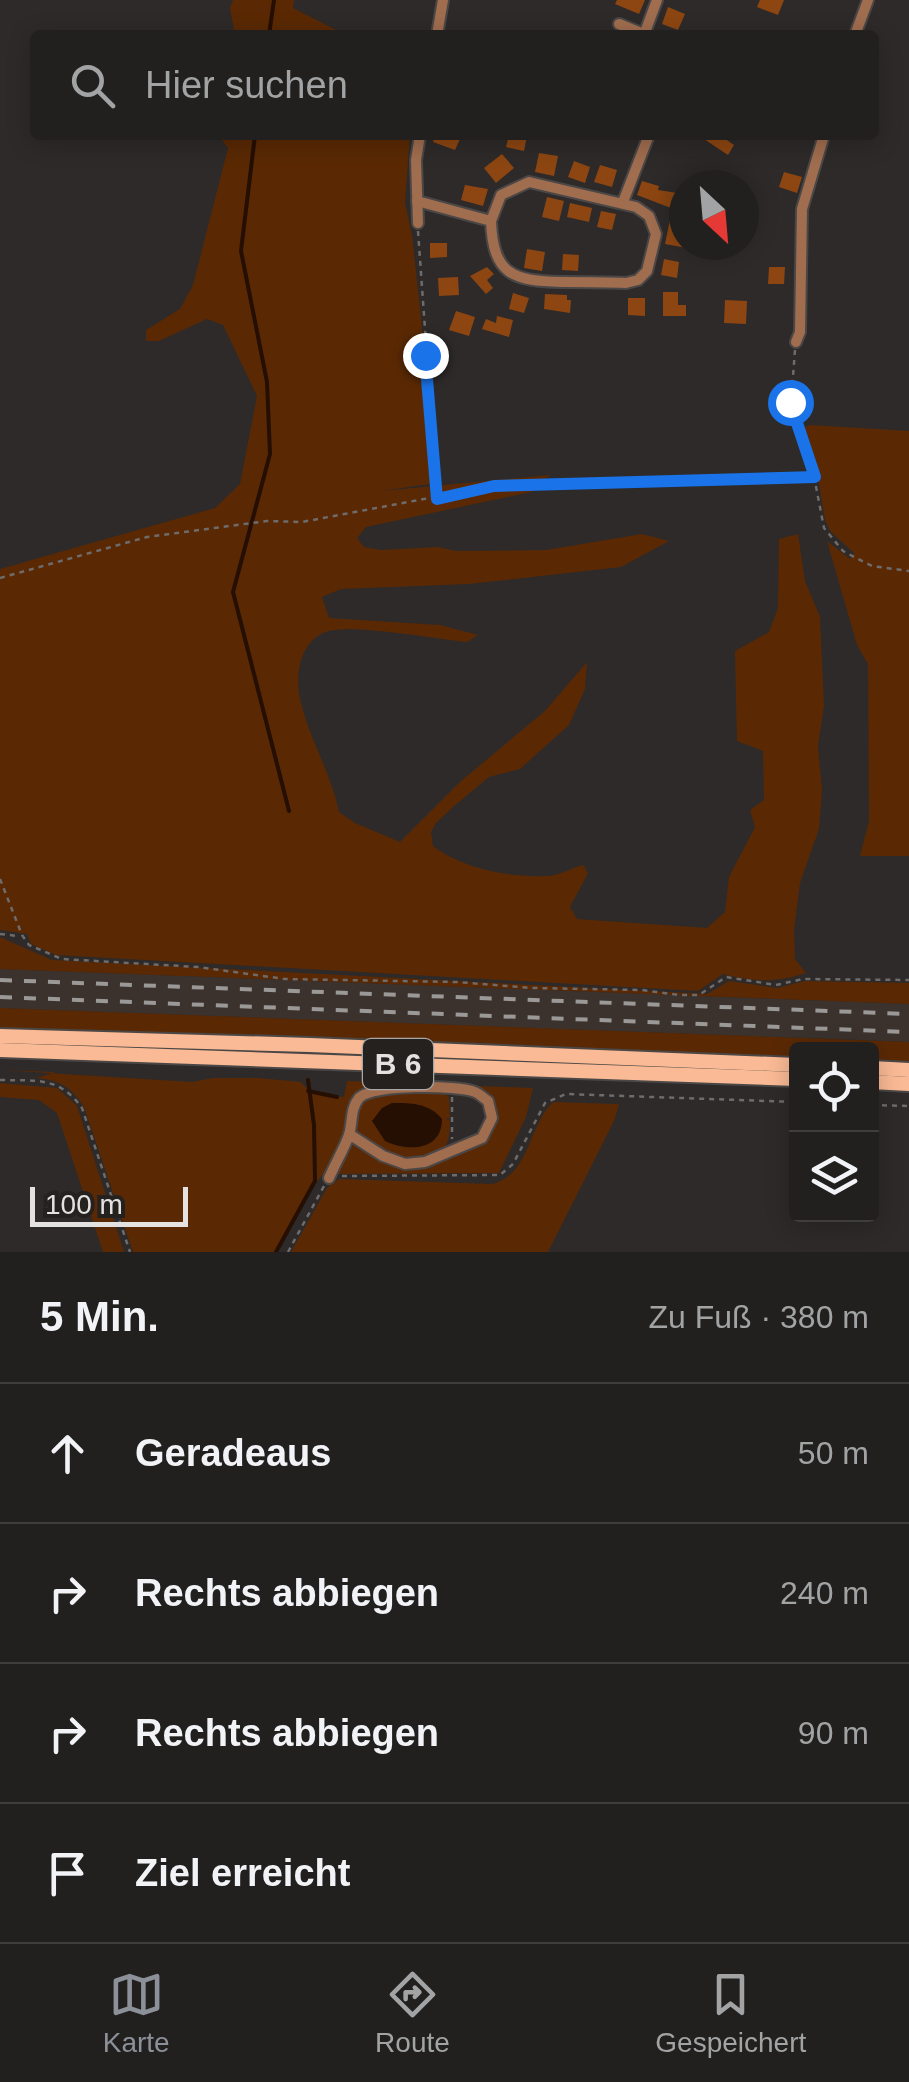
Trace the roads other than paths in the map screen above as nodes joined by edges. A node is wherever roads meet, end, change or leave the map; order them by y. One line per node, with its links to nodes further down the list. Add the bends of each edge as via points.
1 (443, 0): 5 (street)
2 (658, 0): 7 (street)
3 (868, 0): 8 (street)
4 (619, 24): 6 (street)
5 (438, 30)
6 (633, 30)
7 (647, 30)
8 (856, 30)
9 (419, 140): 12 (street)
10 (647, 140): 13 (street)
11 (823, 140): 16 (street, via 802,209)
12 (417, 201): 14 (street); 15 (street)
13 (622, 202): 14 (street, via 528,182 501,195); 14 (street, via 649,216 656,234 648,271 626,283 512,276 496,258)
14 (491, 222)
15 (418, 223)
16 (796, 342)
17 (0, 1036): 19 (main road, B 6)
18 (0, 1050): 22 (main road, B 6)
19 (789, 1065)
20 (879, 1068): 21 (main road)
21 (909, 1070)
22 (789, 1079)
23 (879, 1082): 24 (main road)
24 (909, 1084)
25 (349, 1134): 25 (street, via 351,1115 367,1091 474,1091 488,1101 492,1118 482,1138 425,1162 383,1156); 26 (street)
26 (329, 1178)

